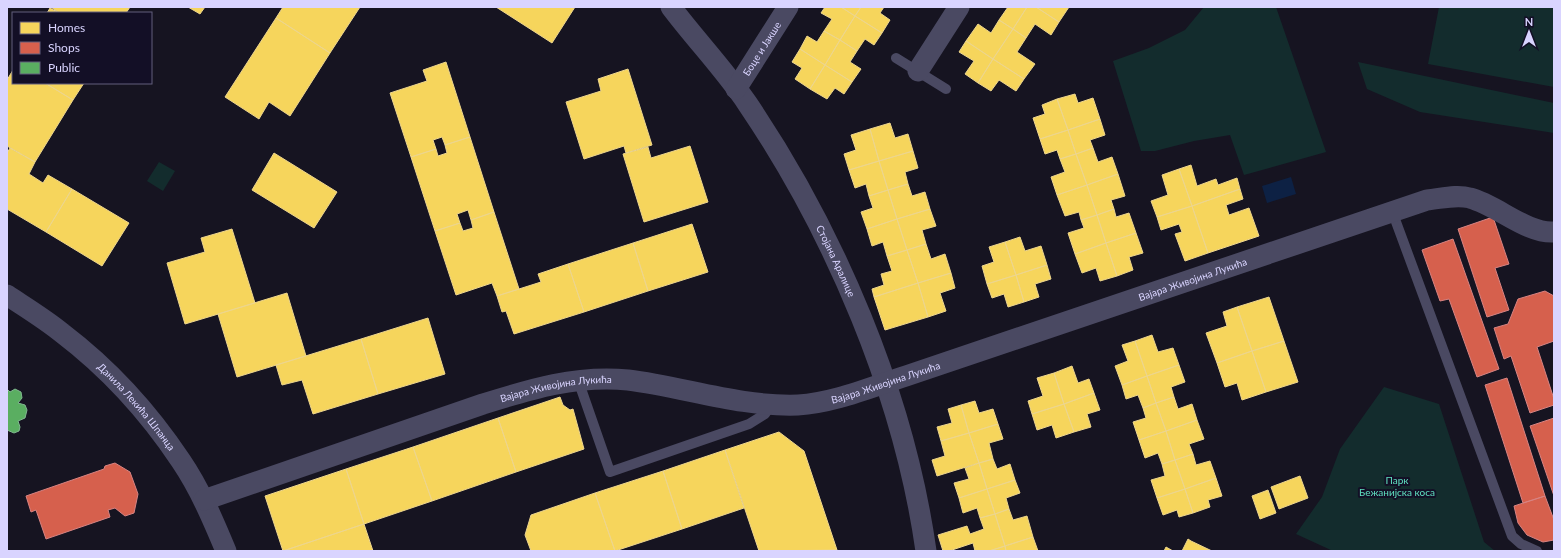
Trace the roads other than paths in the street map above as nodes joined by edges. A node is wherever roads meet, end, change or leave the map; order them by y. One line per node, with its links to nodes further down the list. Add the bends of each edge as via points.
1 (671, 7): 7 (street, Стојана Аралице)
2 (788, 7): 7 (street, Боце и Јакше)
3 (959, 7): 5 (street)
4 (896, 58): 5 (lane)
5 (918, 71): 6 (lane)
6 (946, 89)
7 (736, 90): 12 (street, Стојана Аралице, via 779,154 822,233 854,299)
8 (1392, 211): 9 (street, Вајара Живојина Лукића, via 1427,200 1468,197 1538,230); 12 (street, Вајара Живојина Лукића); 17 (lane, via 1503,516 1512,536 1521,544)
9 (1554, 232)
10 (7, 295): 14 (street, Данила Лекића Шпанца, via 62,332 137,403 181,461)
11 (578, 380): 13 (street, Вајара Живојина Лукића, via 627,380 727,400); 13 (lane, via 610,472 749,424 765,414); 14 (street, Вајара Живојина Лукића, via 545,385 483,404)
12 (884, 383): 13 (street, Вајара Живојина Лукића, via 817,402 799,405); 16 (street, Стојана Аралице, via 903,444)
13 (772, 404)
14 (204, 500): 15 (street, Данила Лекића Шпанца)
15 (226, 551)
16 (926, 551)
17 (1537, 551)

